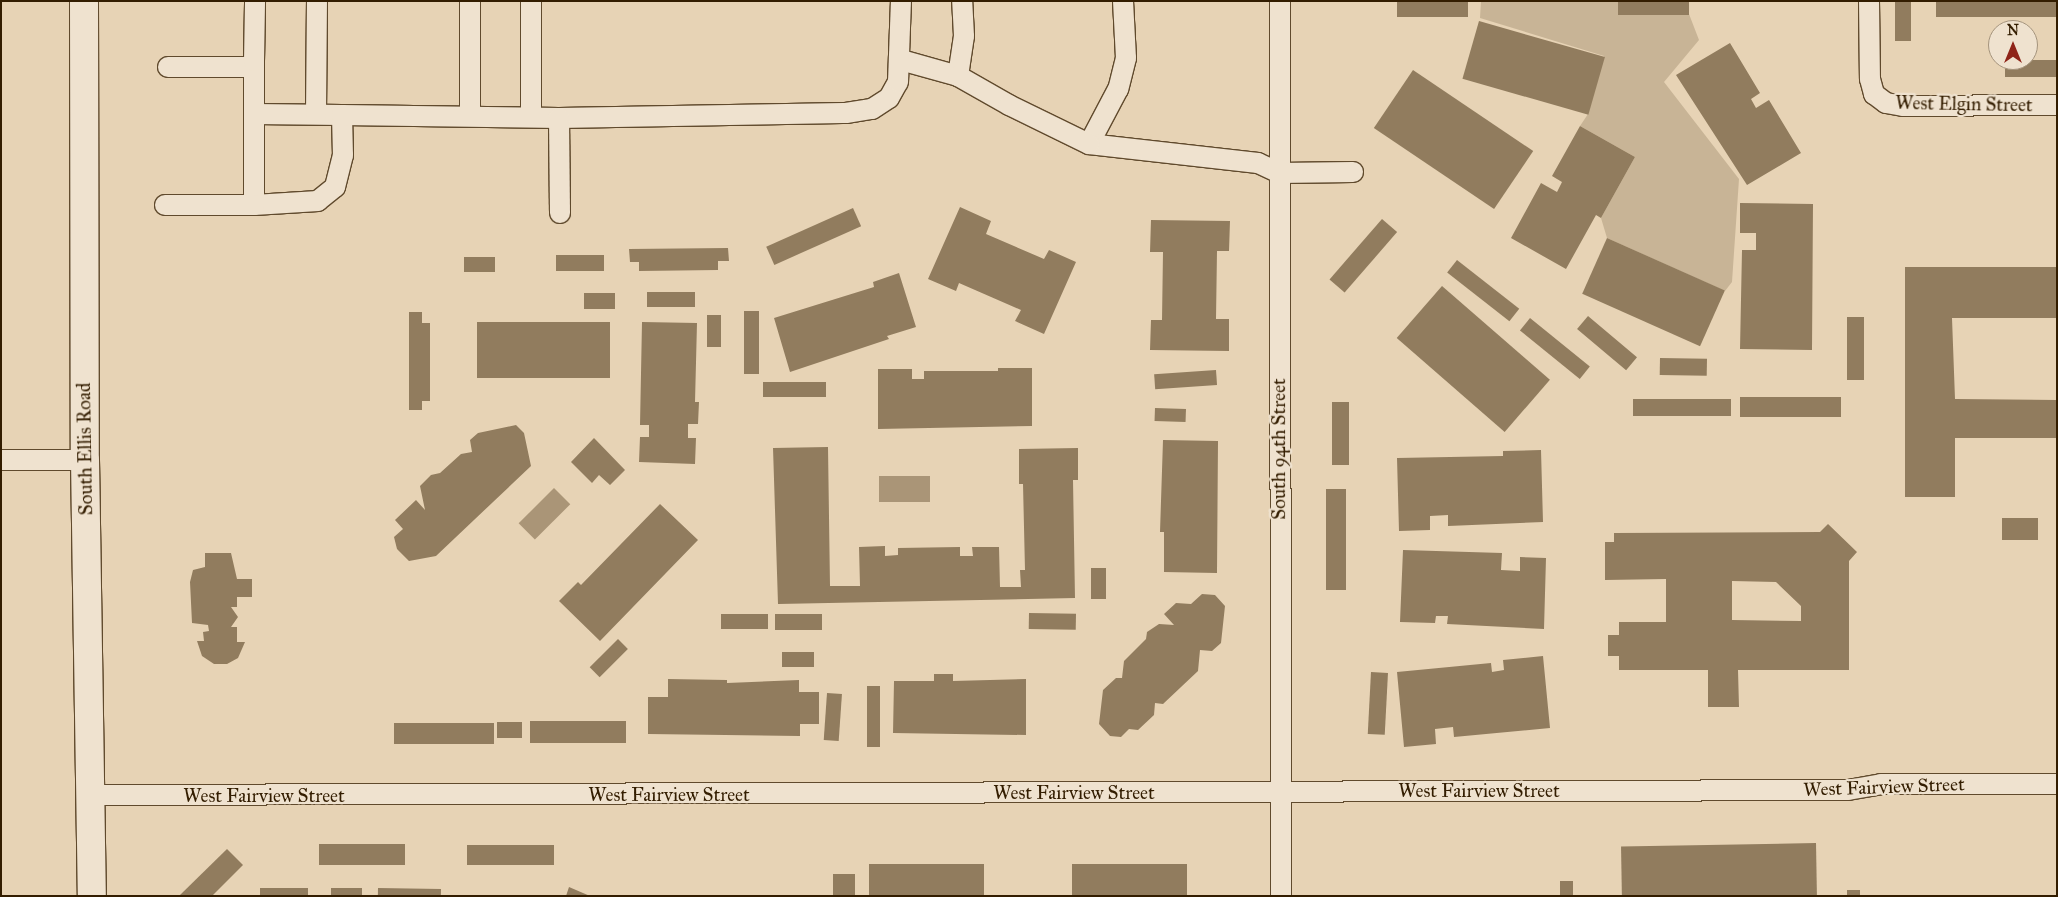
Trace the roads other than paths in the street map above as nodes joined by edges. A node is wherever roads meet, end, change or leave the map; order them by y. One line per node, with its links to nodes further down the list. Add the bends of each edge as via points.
1 (84, 1): 29 (street, South Ellis Road)
2 (255, 1): 13 (street)
3 (317, 1): 17 (street)
4 (470, 1): 19 (street)
5 (531, 1): 20 (street)
6 (901, 1): 11 (street)
7 (962, 1): 14 (street, via 964,36)
8 (1122, 1): 22 (street, via 1126,58 1118,89)
9 (1280, 1): 24 (street, South 94th Street)
10 (1869, 1): 15 (street, West Elgin Street, via 1870,78 1874,94 1886,103 1903,106)
11 (901, 60): 14 (street); 21 (street, via 898,82 889,98 872,109 846,113)
12 (168, 67): 13 (street)
13 (254, 67): 16 (street)
14 (958, 76): 22 (street, via 1009,106)
15 (2057, 105)
16 (254, 114): 17 (street); 26 (street)
17 (316, 114): 18 (street)
18 (342, 115): 19 (street); 26 (street, via 343,155 335,187 318,201)
19 (470, 116): 20 (street)
20 (531, 117): 21 (street)
21 (559, 118): 27 (street)
22 (1089, 144): 24 (street, via 1258,163)
23 (1353, 172): 24 (street)
24 (1278, 173): 31 (street, South 94th Street)
25 (165, 204): 26 (street)
26 (254, 205)
27 (560, 213)
28 (1, 460): 29 (street)
29 (85, 460): 32 (street, South Ellis Road)
30 (2057, 784): 31 (street, West Fairview Street, via 1881,784 1848,790)
31 (1280, 791): 32 (street, West Fairview Street); 34 (street, South 94th Street)
32 (91, 795): 33 (street, South Ellis Road)
33 (92, 896)
34 (1281, 896)

